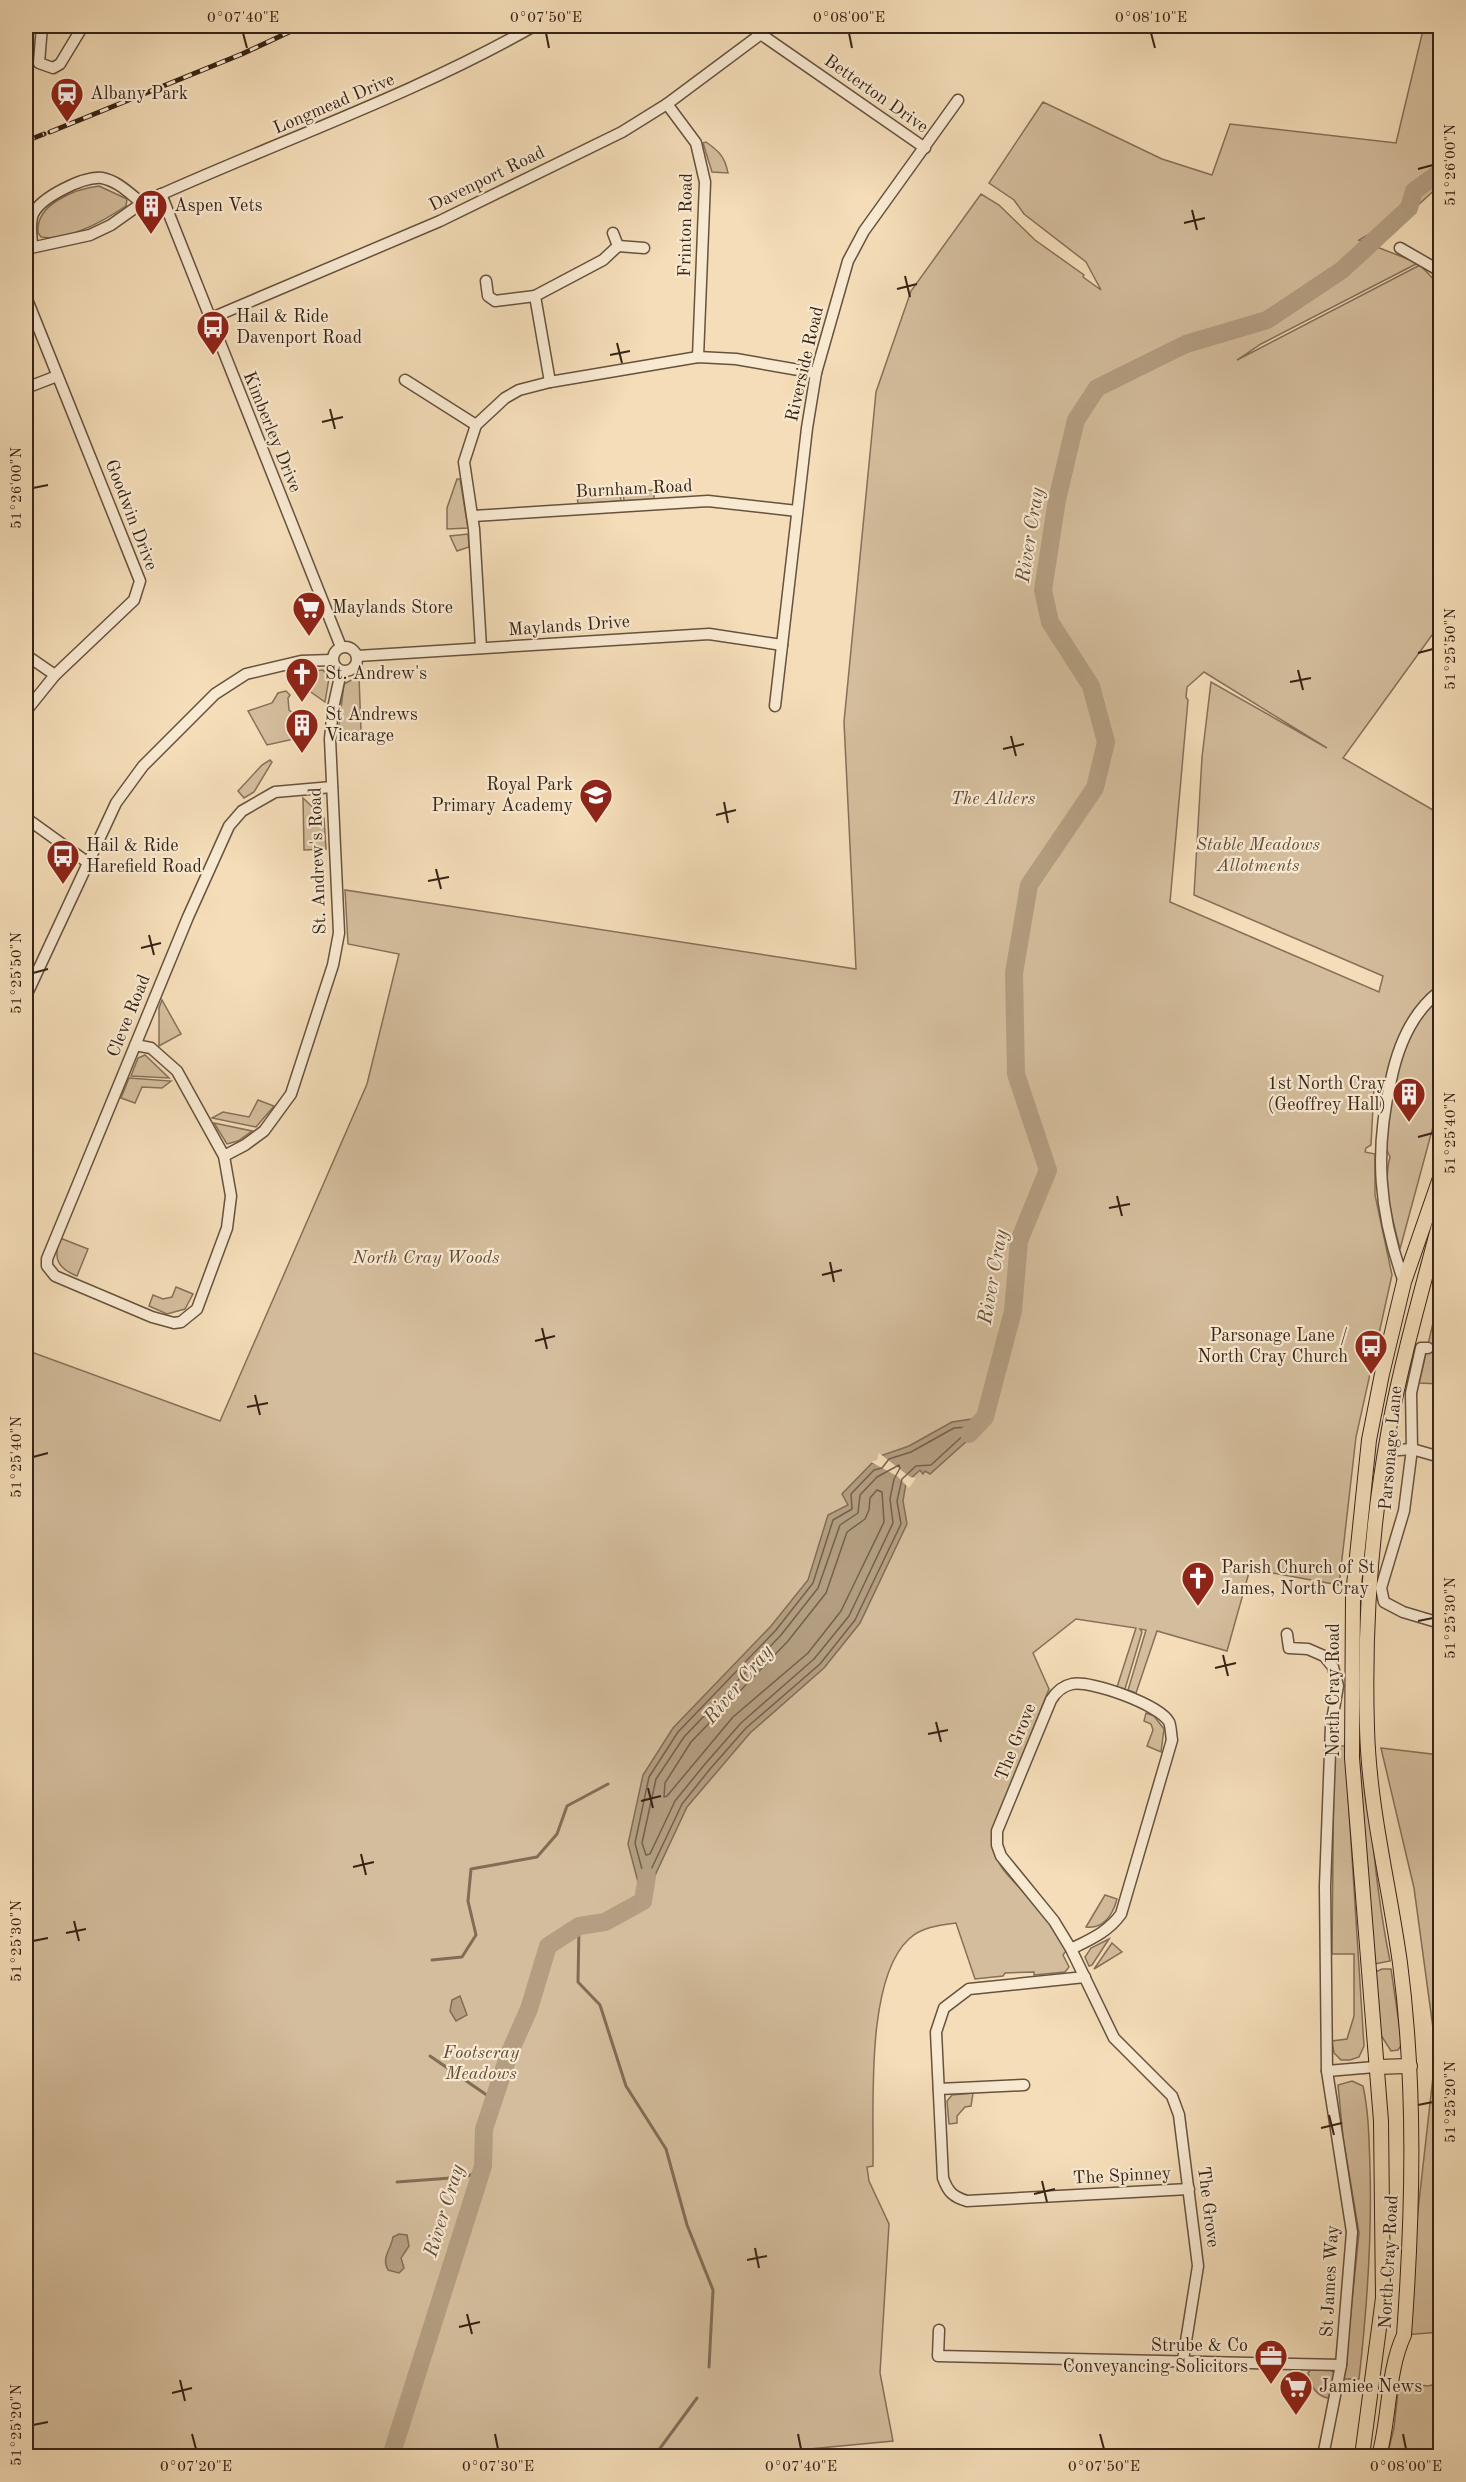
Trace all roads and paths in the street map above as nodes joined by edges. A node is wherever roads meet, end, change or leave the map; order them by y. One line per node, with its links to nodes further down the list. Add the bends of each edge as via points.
1 (42, 26): 2 (street, via 39,63 52,68 60,64)
2 (83, 26)
3 (534, 26): 9 (street, Longmead Drive, via 416,87)
4 (749, 26): 5 (street, Betterton Drive)
5 (761, 34): 7 (street, Davenport Road); 8 (street, Betterton Drive)
6 (958, 100): 8 (street, Riverside Road)
7 (667, 104): 20 (street, Davenport Road, via 622,132 440,222); 21 (street, Frinton Road, via 696,143 705,182)
8 (925, 148): 22 (street, Riverside Road, via 864,231 848,261)
9 (161, 194): 10 (street, Longmead Drive); 20 (street, Kimberley Drive)
10 (142, 203): 13 (street, Longmead Drive, via 90,235); 13 (street, Longmead Drive, via 115,182 87,179 38,205 32,217)
11 (613, 233): 12 (street)
12 (618, 246): 14 (street); 18 (street, via 603,260)
13 (29, 248)
14 (644, 248)
15 (1400, 248): 16 (street)
16 (1440, 271)
17 (486, 281): 18 (street, via 488,296 495,301)
18 (535, 296): 25 (street)
19 (26, 297): 23 (street, Goodwin Drive)
20 (209, 319): 31 (street, Kimberley Drive)
21 (698, 357): 22 (street, via 736,359); 25 (street)
22 (816, 373): 28 (street, Riverside Road)
23 (57, 376): 26 (street); 37 (street, Goodwin Drive, via 140,581 134,600)
24 (405, 380): 27 (street)
25 (550, 382): 27 (street, via 519,390)
26 (26, 388)
27 (476, 424): 29 (street, via 464,462)
28 (797, 511): 29 (street, Burnham Road, via 708,501); 30 (street, Riverside Road)
29 (473, 516): 32 (street)
30 (782, 645): 32 (street, Maylands Drive, via 709,634); 38 (street, Riverside Road)
31 (341, 647): 34 (street, via 351,648); 35 (street)
32 (481, 648): 34 (street, Maylands Drive)
33 (26, 655): 37 (street)
34 (357, 656): 36 (street, via 356,665)
35 (332, 660): 36 (street); 42 (street, via 301,661 246,674 215,694 127,785)
36 (341, 672): 40 (street, St. Andrew's Road, via 330,740)
37 (55, 675): 39 (street, Goodwin Drive)
38 (774, 706)
39 (26, 711)
40 (332, 787): 46 (street, Cleve Road, via 275,792 242,811 229,826); 47 (street, St. Andrew's Road, via 339,933 333,965 291,1094 264,1131)
41 (26, 818): 42 (street)
42 (87, 862): 43 (street)
43 (30, 976): 45 (street)
44 (1440, 991): 50 (street, via 1425,1003 1404,1034 1382,1117 1379,1150 1384,1202)
45 (26, 996)
46 (135, 1045): 47 (street, via 151,1048 177,1071); 47 (street, Cleve Road, via 47,1259 55,1276 152,1317 174,1323 190,1316 201,1301 230,1220 231,1196)
47 (224, 1156)
48 (1440, 1178): 50 (main road, North Cray Road)
49 (1440, 1221): 53 (main road, North Cray Road)
50 (1404, 1282): 60 (main road, North Cray Road, via 1370,1440 1351,1626 1352,1758)
51 (1428, 1348): 52 (street, Parsonage Lane, via 1421,1348 1411,1393)
52 (1412, 1449): 53 (street); 54 (street); 55 (street, Parsonage Lane, via 1404,1511 1381,1588 1384,1602)
53 (1386, 1451): 59 (main road, North Cray Road, via 1367,1626 1367,1729 1372,1798 1400,1962)
54 (1440, 1457)
55 (1440, 1623)
56 (1287, 1635): 61 (street, St James Way, via 1285,1650 1308,1649 1324,1656 1333,1667 1338,1686 1331,1726 1325,1886)
57 (1071, 1949): 57 (street, The Grove, via 1102,1934 1121,1914 1172,1740 1169,1722 1154,1707 1085,1684 1057,1690 1051,1700 997,1831 1001,1856 1054,1920); 58 (street, The Grove)
58 (1085, 1977): 63 (street, The Spinney, via 987,1986 969,1989 956,1997 945,2008 936,2032); 64 (street, The Grove, via 1114,2038 1172,2096 1179,2115)
59 (1410, 2066): 60 (main road); 70 (main road, North Cray Road, via 1412,2227 1404,2335 1397,2350)
60 (1376, 2067): 61 (street); 69 (main road, North Cray Road, via 1381,2121 1383,2298)
61 (1327, 2071): 67 (street, St James Way, via 1352,2232)
62 (1024, 2085): 63 (street)
63 (939, 2089): 64 (street, The Spinney, via 943,2178 947,2190 956,2198 967,2201)
64 (1189, 2189): 66 (street, The Grove, via 1198,2266)
65 (939, 2330): 66 (street, via 938,2356)
66 (1183, 2360): 67 (street)
67 (1341, 2365): 68 (street, St James Way)
68 (1323, 2457)
69 (1362, 2457)
70 (1379, 2457)

